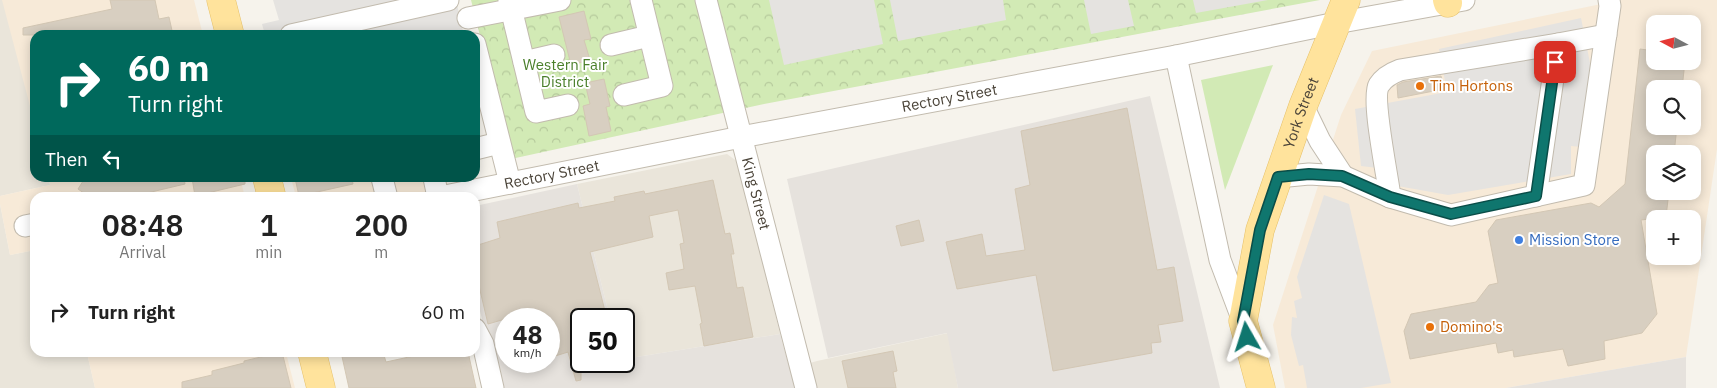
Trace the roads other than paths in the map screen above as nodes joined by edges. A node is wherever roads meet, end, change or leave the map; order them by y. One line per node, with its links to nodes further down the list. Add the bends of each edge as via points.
1 (221, 0): 11 (main road)
2 (448, 0): 12 (street)
3 (560, 0): 8 (street)
4 (641, 0): 14 (street)
5 (706, 0): 24 (street, King Street)
6 (1609, 0): 13 (street)
7 (1453, 1): 9 (street, Rectory Street)
8 (510, 5): 10 (street); 19 (street)
9 (1341, 12): 18 (street, Rectory Street); 23 (main road, York Street)
10 (468, 18)
11 (229, 30)
12 (313, 30)
13 (1606, 35): 15 (street); 31 (street, via 1584,186)
14 (650, 36): 16 (street); 21 (street, via 662,86)
15 (1558, 44): 31 (street); 32 (street, via 1388,74 1378,86 1377,104)
16 (610, 45)
17 (554, 55): 19 (street)
18 (1176, 56): 24 (street, Rectory Street); 33 (street, York Street, via 1220,260)
19 (524, 62): 22 (street, via 536,112)
20 (480, 64): 25 (street)
21 (624, 95)
22 (568, 105)
23 (1303, 106): 27 (street); 28 (main road, York Street)
24 (741, 138): 29 (street, Rectory Street); 38 (street, King Street)
25 (500, 143): 26 (street); 29 (street)
26 (480, 148)
27 (1342, 176): 28 (street, via 1309,174); 32 (street)
28 (1278, 177): 33 (main road, York Street, via 1260,230)
29 (510, 183): 30 (street, Rectory Street)
30 (476, 192)
31 (1536, 196): 32 (street, via 1451,214)
32 (1390, 197)
33 (1243, 321): 39 (main road, York Street)
34 (480, 338): 37 (street)
35 (313, 357): 36 (main road)
36 (321, 388)
37 (493, 388)
38 (806, 388)
39 (1260, 388)

